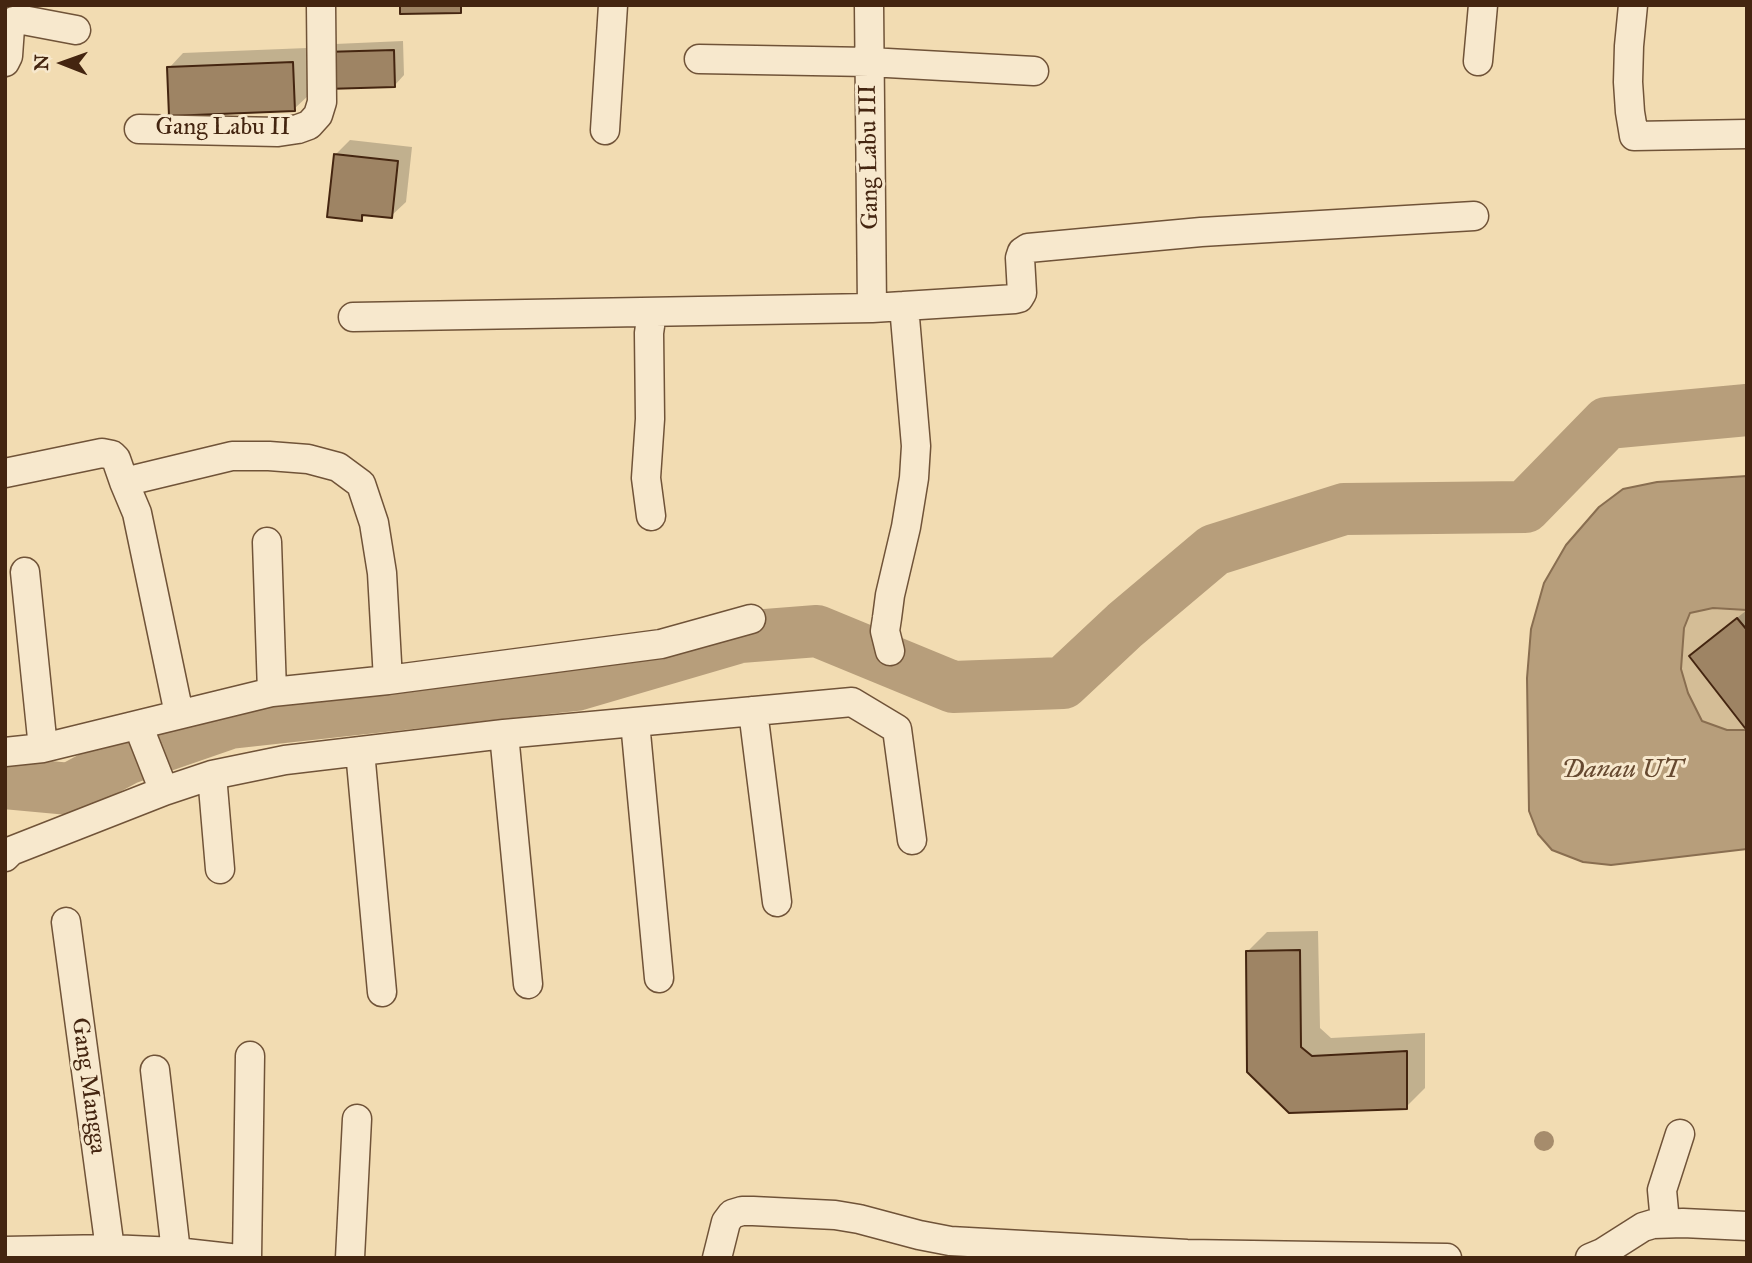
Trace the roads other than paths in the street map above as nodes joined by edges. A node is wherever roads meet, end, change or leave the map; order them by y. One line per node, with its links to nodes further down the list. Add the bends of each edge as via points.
1 (321, 5): 12 (street, Gang Labu II, via 322,102 309,125 278,132)
2 (613, 5): 13 (street)
3 (869, 5): 10 (street, Gang Labu III)
4 (1483, 5): 8 (street)
5 (1633, 5): 14 (street, via 1628,82 1634,136)
6 (76, 30): 9 (street, via 14,22)
7 (699, 59): 10 (street)
8 (1478, 61)
9 (5, 62)
10 (869, 62): 11 (street); 17 (street, Gang Labu III)
11 (1034, 71)
12 (139, 129)
13 (605, 130)
14 (1747, 134)
15 (1474, 216): 16 (street, via 1200,232 1028,248 1021,255 1018,298)
16 (904, 306): 17 (street); 26 (street, via 916,446 906,527 887,618)
17 (872, 308): 18 (street)
18 (652, 312): 19 (street); 22 (street, via 646,478)
19 (353, 317)
20 (5, 473): 21 (street, via 102,453 116,459)
21 (124, 482): 27 (street, via 232,456 308,459 338,467 360,484 373,523 382,573); 30 (street, via 137,513)
22 (650, 516)
23 (267, 542): 28 (street)
24 (25, 572): 34 (street)
25 (751, 619): 27 (street, via 661,644)
26 (890, 651)
27 (388, 680): 28 (street)
28 (272, 692): 30 (street)
29 (753, 711): 31 (street); 39 (street, via 852,702 897,729); 42 (street)
30 (179, 714): 33 (street)
31 (635, 722): 32 (street); 44 (street)
32 (504, 734): 35 (street); 45 (street)
33 (143, 738): 34 (street); 38 (street)
34 (43, 748): 36 (street)
35 (360, 751): 37 (street); 46 (street)
36 (5, 752)
37 (212, 775): 38 (street); 41 (street)
38 (164, 791): 40 (street)
39 (912, 840)
40 (5, 857)
41 (220, 869)
42 (777, 902)
43 (66, 922): 53 (street, Gang Mangga)
44 (659, 978)
45 (528, 985)
46 (382, 992)
47 (250, 1056): 59 (street)
48 (155, 1070): 56 (street)
49 (357, 1119): 60 (street)
50 (1680, 1134): 51 (street, via 1662,1190)
51 (1665, 1222): 52 (street); 63 (street, via 1643,1227)
52 (1747, 1226)
53 (110, 1249): 55 (street); 56 (street)
54 (949, 1249): 57 (street); 61 (street, via 919,1235 859,1219 742,1211 726,1222)
55 (5, 1251)
56 (176, 1252): 58 (street)
57 (1186, 1256): 62 (street)
58 (230, 1258)
59 (247, 1258)
60 (350, 1258)
61 (717, 1258)
62 (1447, 1258)
63 (1592, 1258)

